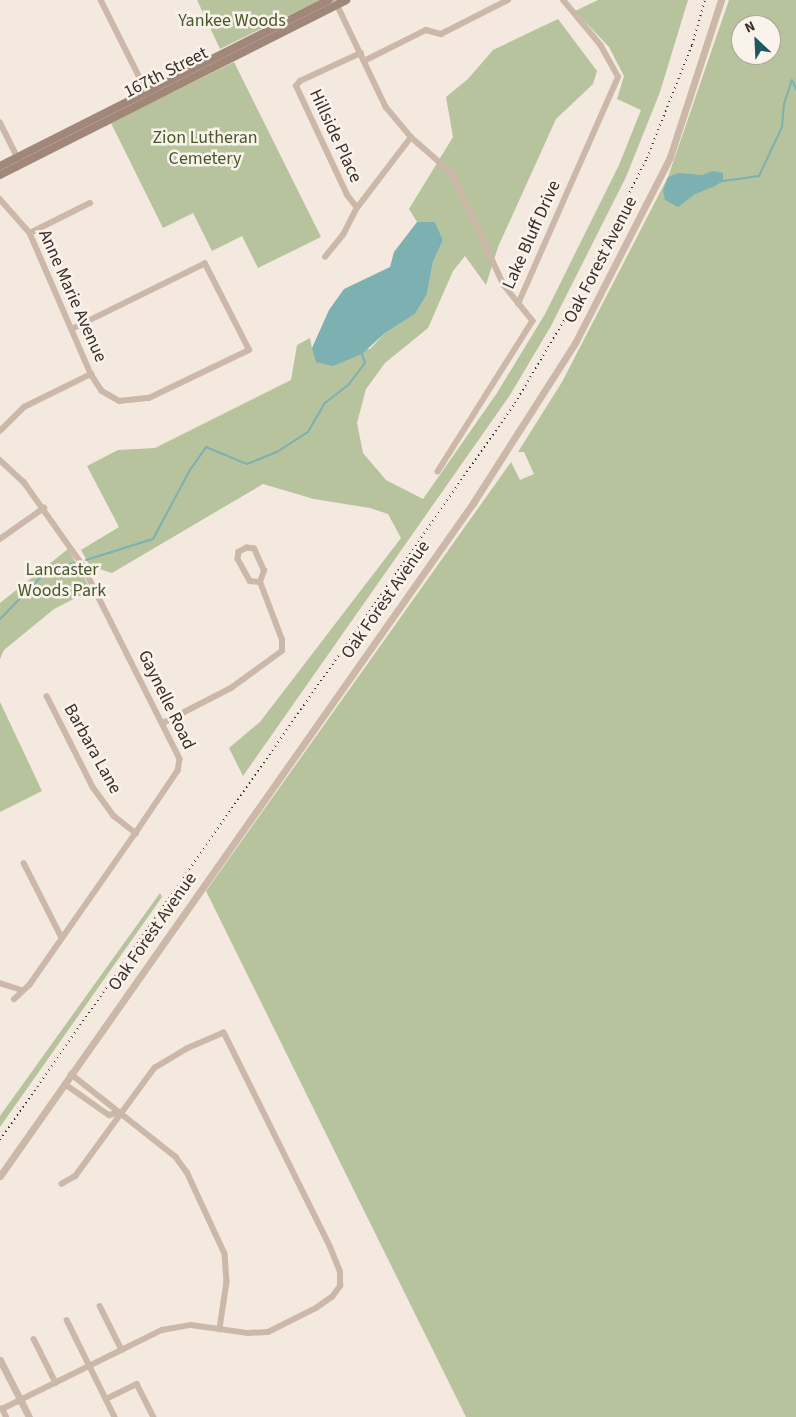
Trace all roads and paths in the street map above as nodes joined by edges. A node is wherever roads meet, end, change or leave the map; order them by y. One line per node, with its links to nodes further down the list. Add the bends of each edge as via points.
1 (101, 0): 10 (street)
2 (328, 0): 10 (main road, 167th Street)
3 (346, 0): 7 (main road, 167th Street)
4 (508, 0): 9 (street, via 441,34 426,30)
5 (563, 0): 22 (street, Lake Bluff Drive, via 601,46 618,77)
6 (721, 0): 39 (street, Oak Forest Avenue, via 670,156 575,343 472,503)
7 (336, 2): 8 (street); 11 (main road, 167th Street)
8 (361, 53): 9 (street); 19 (street, Hillside Place, via 296,86 346,195)
9 (364, 61): 13 (street, via 386,107)
10 (146, 90): 11 (street); 14 (main road, 167th Street)
11 (150, 98): 14 (main road, 167th Street)
12 (0, 122): 14 (street)
13 (411, 137): 19 (street); 22 (street, via 452,173 504,285)
14 (19, 161): 15 (main road, 167th Street); 16 (main road, 167th Street)
15 (0, 166)
16 (0, 176)
17 (0, 199): 20 (street, Anne Marie Avenue)
18 (90, 204): 20 (street)
19 (356, 208): 21 (street, via 343,235)
20 (30, 233): 23 (street, Anne Marie Avenue)
21 (324, 257)
22 (518, 304): 27 (street, Lake Bluff Drive, via 533,321)
23 (73, 329): 24 (street, Anne Marie Avenue); 24 (street, Anne Marie Avenue, via 205,264 249,350 149,398 119,401 102,391)
24 (91, 374): 25 (street, via 24,407)
25 (0, 430)
26 (0, 460): 28 (street, Gaynelle Road, via 19,477)
27 (438, 472)
28 (44, 508): 29 (street); 32 (street, Gaynelle Road, via 82,564)
29 (0, 539)
30 (260, 582): 30 (street, via 264,570 254,549 247,548 240,552 238,559 250,581); 32 (street, via 282,640 282,651 216,697)
31 (47, 696): 33 (street, Barbara Lane, via 92,788 114,816)
32 (163, 723): 33 (street, Gaynelle Road, via 180,759 178,771)
33 (136, 833): 35 (street, Gaynelle Road)
34 (24, 862): 35 (street)
35 (62, 938): 37 (street, Gaynelle Road, via 30,985)
36 (0, 984): 37 (street)
37 (22, 990): 38 (street, Gaynelle Road)
38 (15, 999)
39 (71, 1074): 40 (street, Oak Forest Avenue); 41 (street, via 114,1105)
40 (64, 1084): 41 (street, via 110,1115); 42 (street, Oak Forest Avenue)
41 (118, 1114): 43 (street, via 76,1176); 46 (street, via 176,1157 187,1172 221,1240 227,1275); 46 (street, via 155,1068 224,1033 330,1247 340,1272 340,1286 332,1297 268,1332)
42 (0, 1176)
43 (62, 1184)
44 (100, 1306): 48 (street)
45 (66, 1320): 50 (street)
46 (220, 1329): 48 (street, via 174,1327)
47 (34, 1339): 51 (street)
48 (122, 1350): 50 (street)
49 (0, 1360): 53 (street)
50 (90, 1366): 51 (street); 52 (street)
51 (56, 1383): 53 (street)
52 (106, 1399): 57 (street); 58 (street, via 137,1384)
53 (21, 1401): 54 (street); 56 (street)
54 (1, 1410): 55 (street)
55 (6, 1417)
56 (29, 1417)
57 (115, 1417)
58 (154, 1417)

